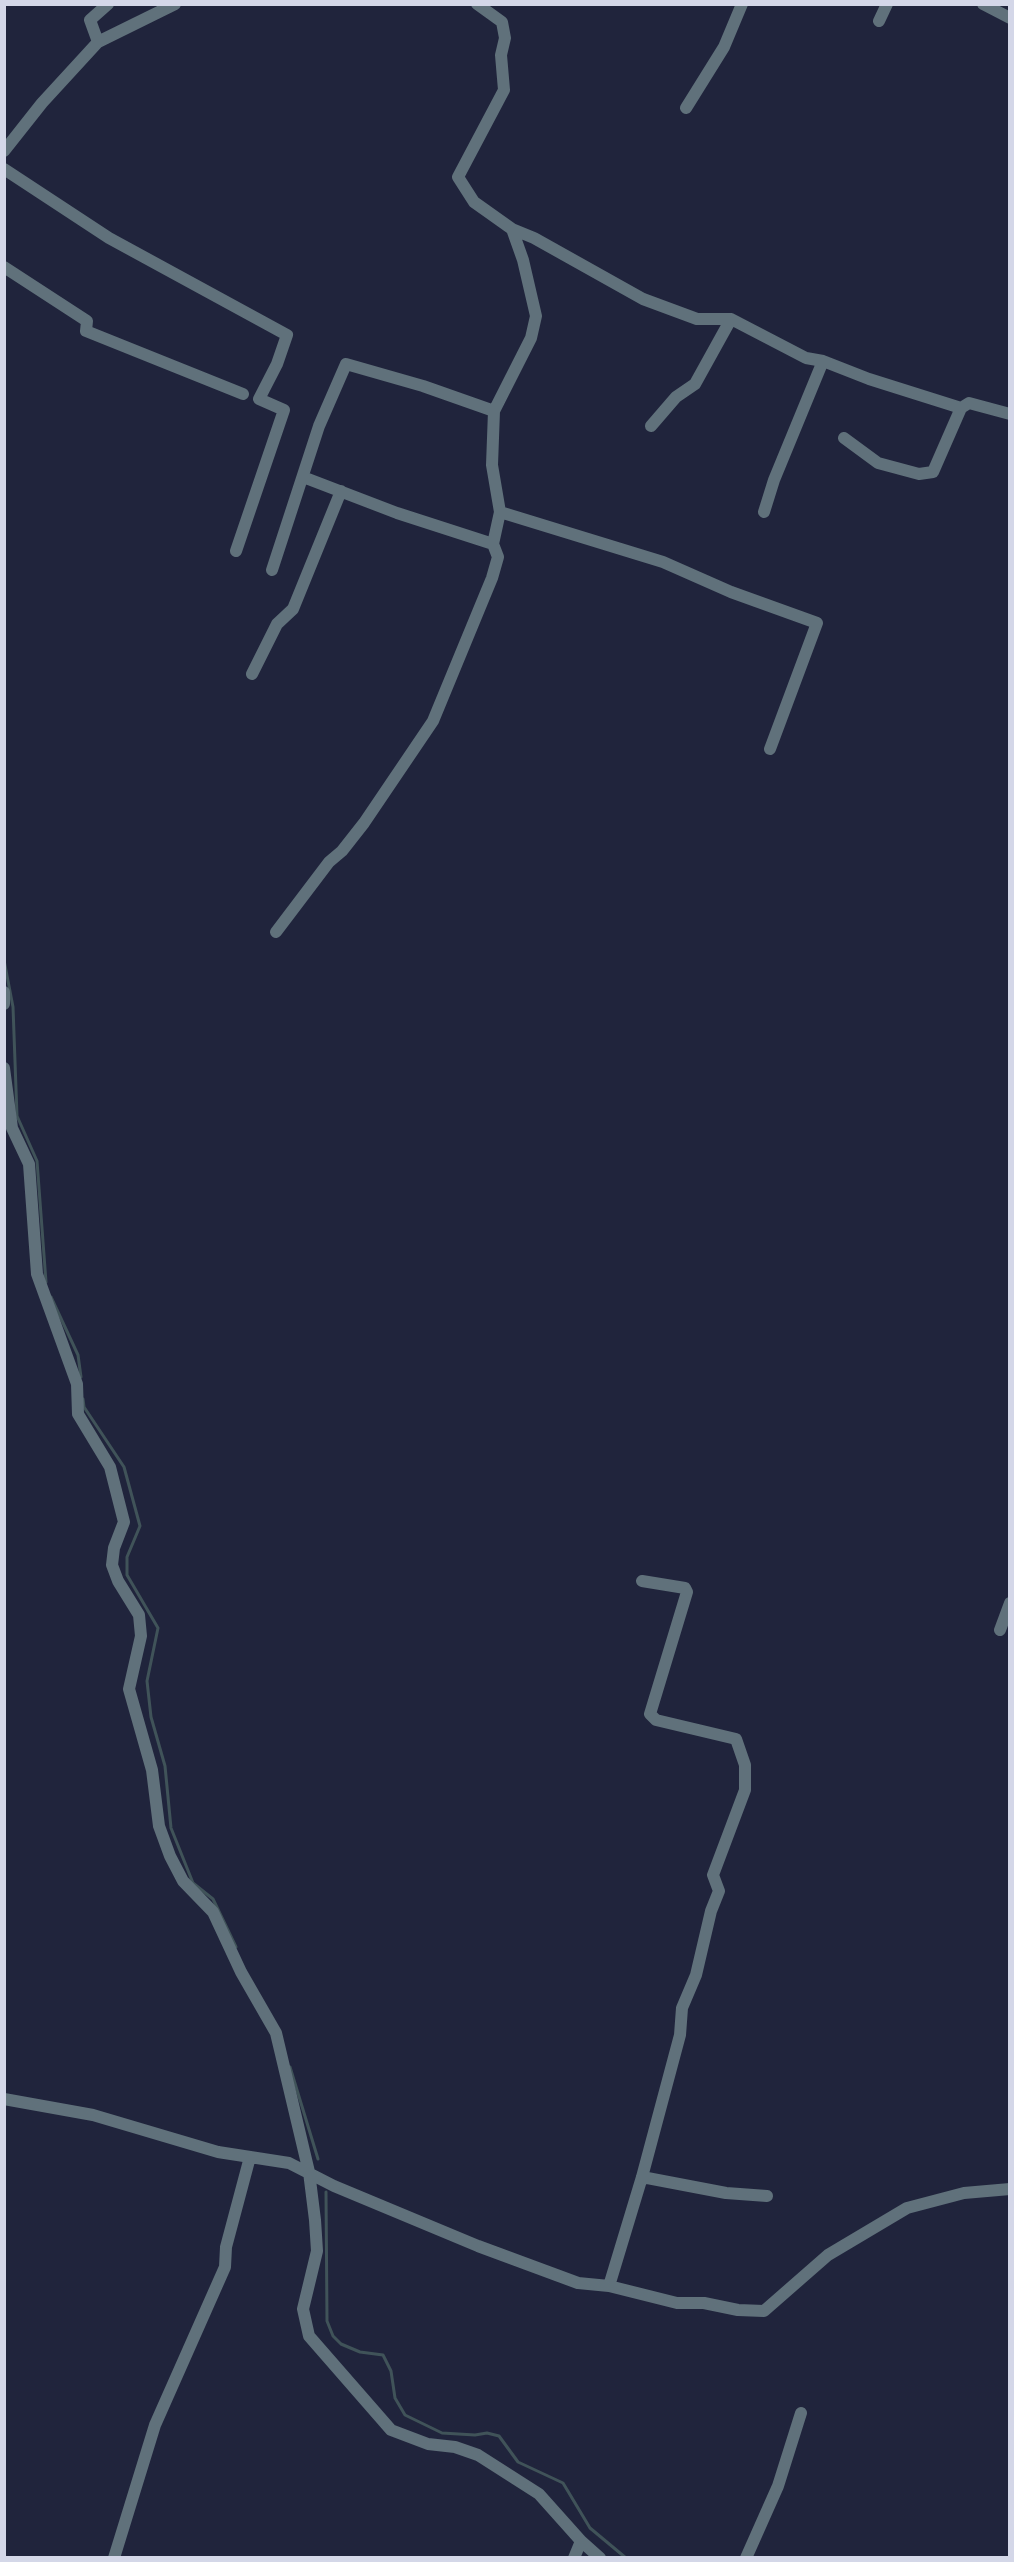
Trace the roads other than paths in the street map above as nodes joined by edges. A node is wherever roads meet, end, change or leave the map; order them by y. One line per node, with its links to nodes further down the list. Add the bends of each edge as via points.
1 (108, 4): 9 (street, via 90,20)
2 (175, 4): 9 (street)
3 (477, 4): 13 (street, via 502,21 504,90 458,177 474,202)
4 (742, 4): 10 (street, via 724,47)
5 (887, 4): 8 (street)
6 (983, 4): 7 (street)
7 (1010, 18)
8 (879, 21)
9 (98, 42): 11 (street)
10 (686, 108)
11 (4, 151)
12 (4, 169): 28 (street, via 109,238 287,335 259,399 284,410)
13 (512, 229): 15 (street, via 643,299 697,319); 19 (street, via 536,316 531,339)
14 (4, 267): 17 (street, via 87,321 86,331)
15 (731, 319): 16 (street, via 806,358); 21 (street, via 695,384 676,397)
16 (823, 361): 18 (street); 26 (street)
17 (243, 394)
18 (961, 408): 20 (street, via 969,403); 22 (street, via 933,472 919,474 878,464)
19 (494, 411): 23 (street, via 346,364 319,426); 25 (street, via 492,465)
20 (1010, 414)
21 (651, 426)
22 (844, 438)
23 (303, 477): 24 (street); 29 (street)
24 (341, 491): 27 (street); 30 (street, via 293,609 277,624)
25 (500, 512): 27 (street); 31 (street, via 663,562 818,624)
26 (764, 512)
27 (493, 544): 32 (street, via 498,557 492,578 433,721 364,823)
28 (236, 551)
29 (272, 570)
30 (252, 674)
31 (770, 749)
32 (276, 932)
33 (4, 992): 34 (street)
34 (4, 1004)
35 (4, 1068): 41 (street, via 12,1128 29,1164 37,1274 77,1384 78,1414 110,1467 124,1522 112,1564 139,1615 141,1636 129,1689 152,1770 159,1826 183,1881 213,1912 276,2033)
36 (642, 1581): 42 (street, via 685,1588 687,1592 650,1714 657,1720 736,1739 745,1765 745,1790 713,1875 719,1891 696,1975 682,2008 680,2035)
37 (1010, 1603): 38 (street)
38 (1000, 1630)
39 (4, 2099): 40 (street, via 93,2115 218,2152)
40 (250, 2157): 41 (street, via 289,2163); 48 (street, via 226,2247 225,2267 155,2424)
41 (309, 2172): 45 (street, via 478,2246 578,2283); 47 (street, via 317,2251 303,2309 309,2336 391,2430 428,2444 478,2455 539,2494)
42 (642, 2177): 44 (street, via 726,2193); 45 (street)
43 (1010, 2189): 45 (street, via 964,2193 907,2208 828,2255 764,2311 677,2303)
44 (767, 2196)
45 (609, 2286)
46 (801, 2412): 51 (street, via 778,2486)
47 (581, 2541): 49 (street); 50 (street)
48 (114, 2558)
49 (574, 2558)
50 (600, 2558)
51 (746, 2558)

